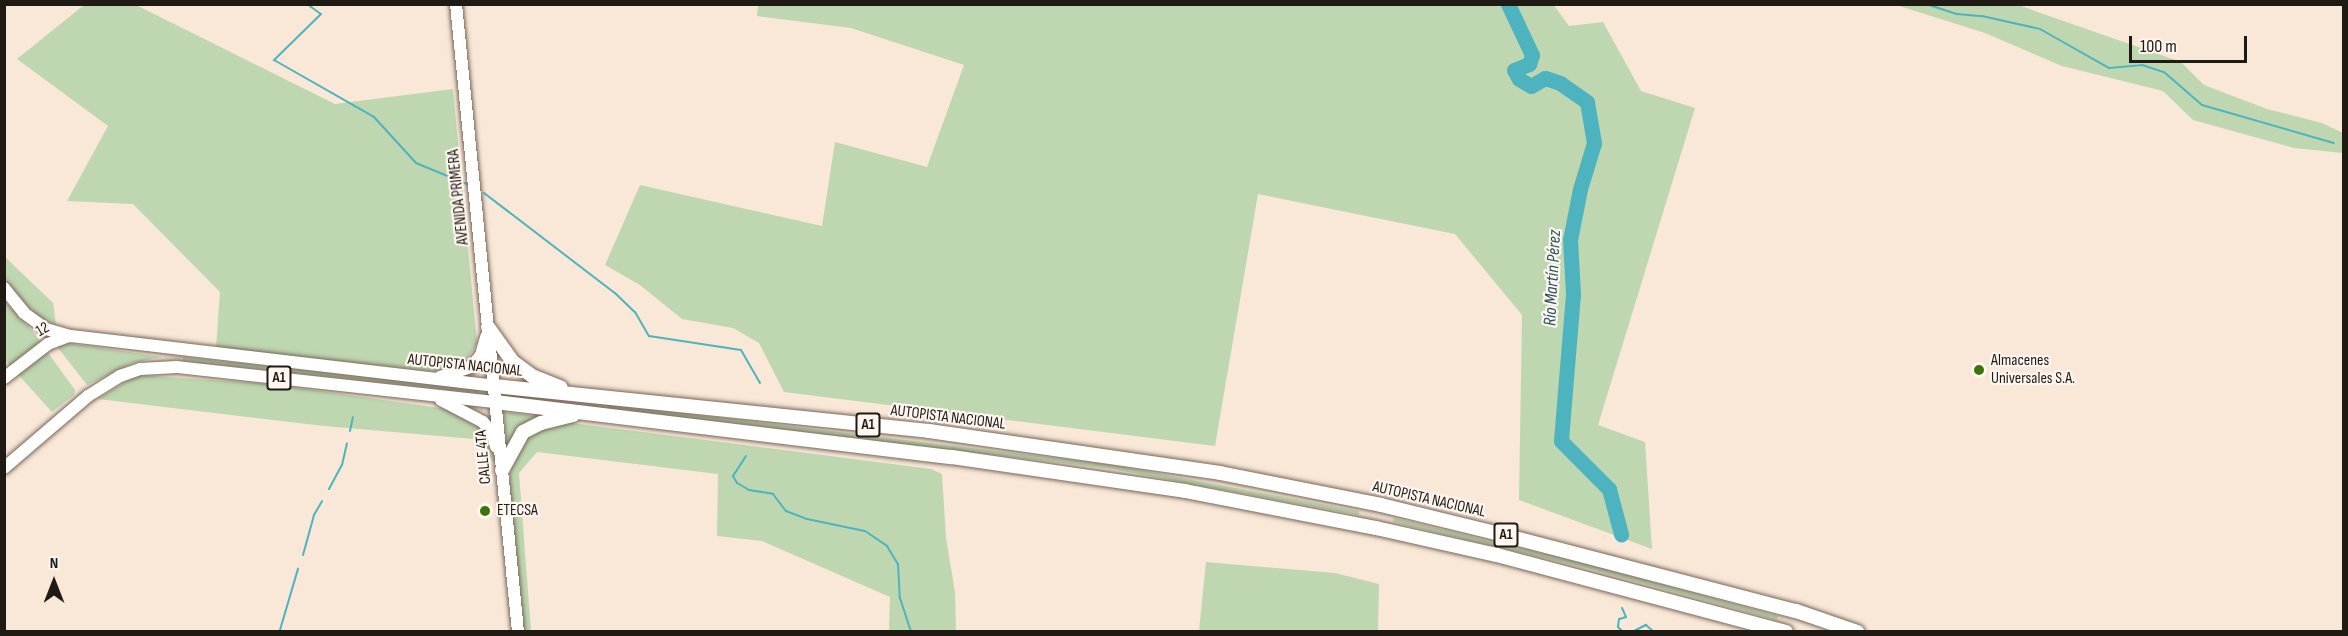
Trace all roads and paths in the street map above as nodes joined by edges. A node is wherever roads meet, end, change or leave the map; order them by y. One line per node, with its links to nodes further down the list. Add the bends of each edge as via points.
1 (456, 4): 3 (main road, AVENIDA PRIMERA)
2 (4, 288): 4 (main road, AUTOPISTA NACIONAL / A1, via 24,313 46,329)
3 (488, 327): 6 (main road, via 485,345 471,367); 7 (main road, AVENIDA PRIMERA); 9 (highway, via 505,354 520,368 547,383)
4 (71, 336): 5 (main road, 12, via 48,344); 6 (main road, AUTOPISTA NACIONAL / A1)
5 (4, 378)
6 (423, 379): 7 (main road, AUTOPISTA NACIONAL / A1)
7 (494, 386): 9 (highway, AUTOPISTA NACIONAL / A1); 10 (main road, CALLE 4TA)
8 (414, 393): 10 (main road, AUTOPISTA NACIONAL / A1); 12 (main road, AUTOPISTA NACIONAL / A1, via 177,367 140,369 120,376 73,408); 13 (main road, via 455,406 483,422 493,435)
9 (586, 395): 16 (highway, AUTOPISTA NACIONAL / A1, via 929,431 1220,472 1496,533 1796,611)
10 (495, 402): 11 (highway, AUTOPISTA NACIONAL / A1); 13 (main road, CALLE 4TA)
11 (588, 413): 13 (highway, via 528,428 519,436); 15 (highway, AUTOPISTA NACIONAL / A1, via 952,457 1246,502 1497,555)
12 (4, 468)
13 (502, 470): 14 (main road, CALLE 4TA)
14 (518, 632)
15 (1786, 632)
16 (1857, 632)

